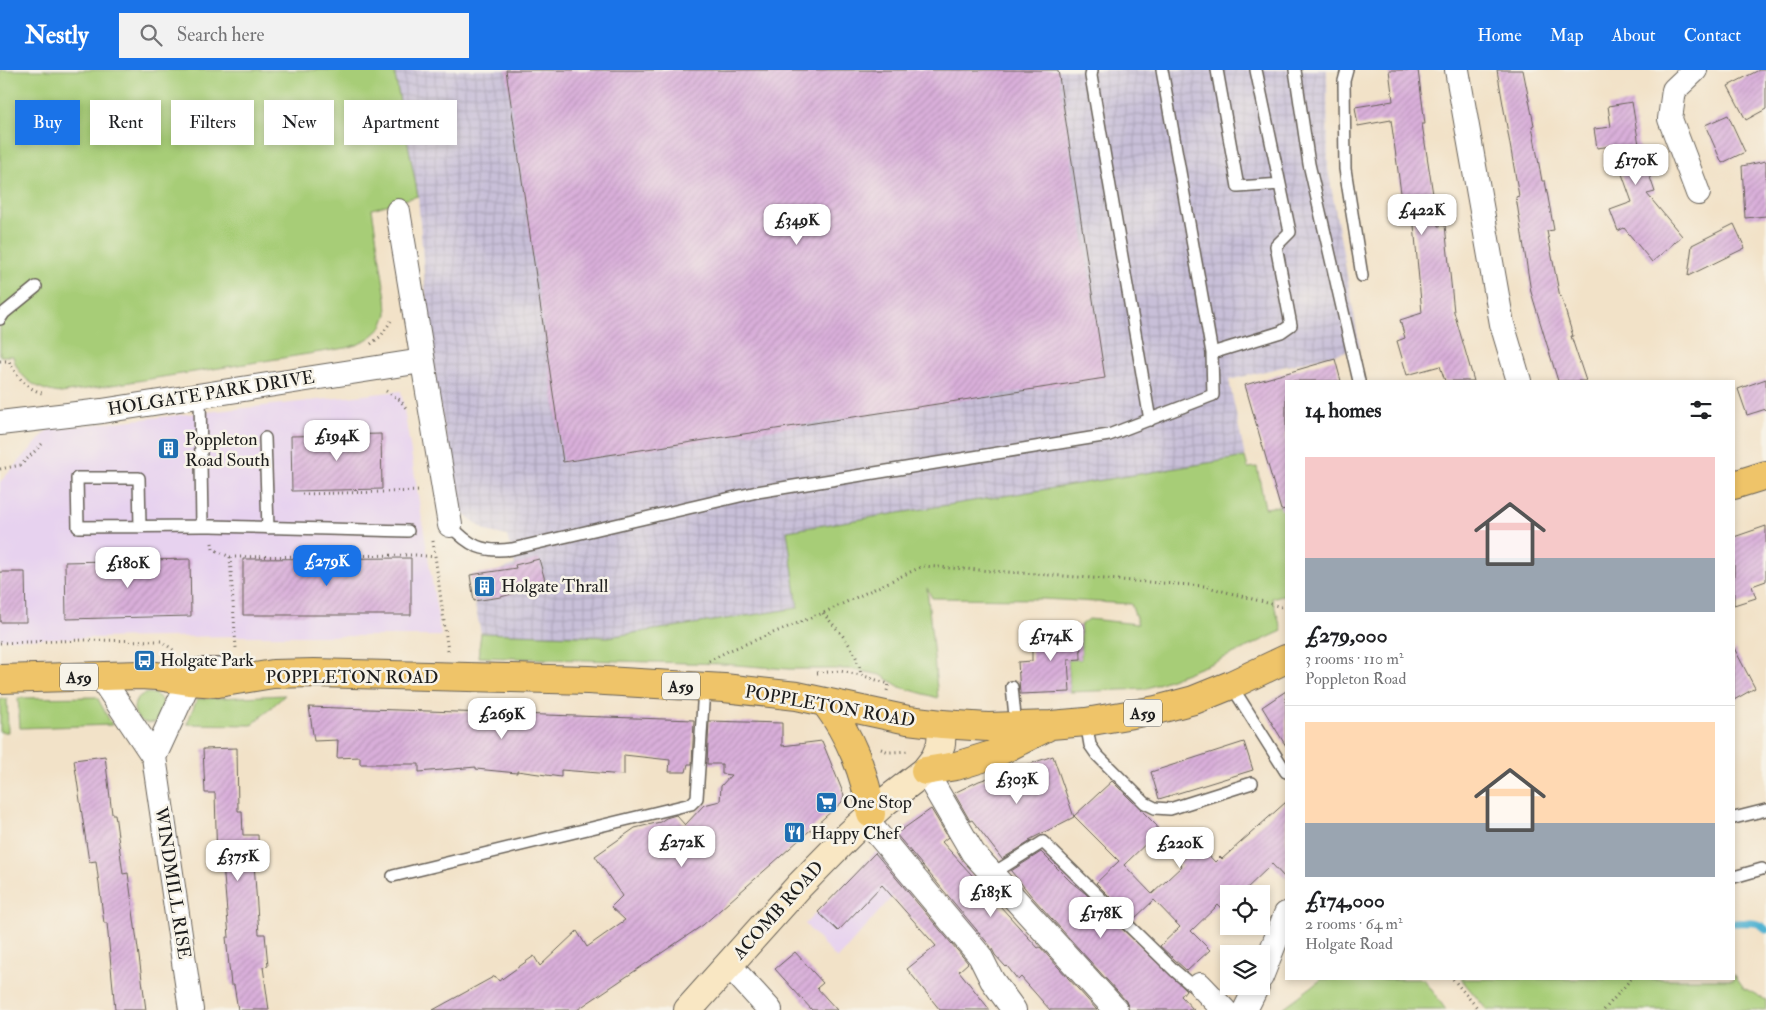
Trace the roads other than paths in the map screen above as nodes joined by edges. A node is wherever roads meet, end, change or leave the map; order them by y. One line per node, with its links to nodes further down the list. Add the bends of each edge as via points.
1 (1092, 70): 20 (lane)
2 (1162, 70): 15 (lane)
3 (1217, 70): 9 (lane, via 1238,187)
4 (1256, 70): 9 (lane)
5 (1295, 70): 17 (lane, via 1309,164)
6 (1347, 70): 12 (lane, via 1344,81 1345,169)
7 (1457, 70): 18 (street, via 1502,324)
8 (1695, 70): 10 (street, via 1674,90 1670,119)
9 (1280, 184): 15 (lane, via 1290,232 1276,246 1291,325 1281,332)
10 (1698, 193)
11 (398, 211): 16 (street)
12 (1362, 276)
13 (36, 287): 14 (lane)
14 (0, 319)
15 (1212, 353): 20 (lane, via 1213,395)
16 (422, 360): 19 (street, HOLGATE PARK DRIVE); 25 (street)
17 (1359, 380)
18 (1519, 380)
19 (200, 395): 21 (street, HOLGATE PARK DRIVE); 26 (lane)
20 (1150, 420): 25 (lane, via 1109,435 758,492 512,549 495,551 478,547 460,537)
21 (0, 423)
22 (265, 438): 28 (lane)
23 (1766, 475): 24 (main road)
24 (1735, 485)
25 (450, 525)
26 (207, 526): 27 (lane); 28 (lane)
27 (140, 527): 27 (lane, via 139,478 77,478 78,527)
28 (268, 528): 29 (lane)
29 (408, 531)
30 (1285, 659): 37 (main road, A59)
31 (273, 674): 32 (main road, POPPLETON ROAD / A59, via 588,680); 34 (lane, via 228,664 199,664); 36 (main road, POPPLETON ROAD / A59, via 218,682)
32 (705, 675): 39 (main road, POPPLETON ROAD / A59, via 772,693); 53 (lane, via 697,798 691,804)
33 (100, 676): 34 (main road, POPPLETON ROAD / A59); 35 (main road, POPPLETON ROAD / A59); 44 (street, WINDMILL RISE)
34 (157, 676): 36 (main road, POPPLETON ROAD / A59)
35 (0, 679)
36 (189, 682): 44 (street)
37 (1231, 685): 40 (main road, A59, via 1194,700 1156,710); 46 (lane)
38 (1012, 687): 43 (lane)
39 (825, 702): 41 (main road, POPPLETON ROAD / A59); 49 (main road, via 846,736 864,782)
40 (1086, 722): 42 (main road, A59); 47 (lane, via 1090,745 1097,756 1145,803 1155,808 1170,809)
41 (942, 724): 43 (main road, A59); 45 (main road, ACOMB ROAD, via 941,744 935,758)
42 (1051, 725): 43 (main road, A59); 45 (main road, via 992,755 956,766)
43 (1016, 726)
44 (154, 757): 60 (street, WINDMILL RISE)
45 (924, 770): 49 (main road, ACOMB ROAD); 52 (street, via 973,853)
46 (1285, 770)
47 (1252, 783)
48 (1766, 810): 50 (lane)
49 (868, 816): 57 (main road, ACOMB ROAD, via 800,885); 63 (street, via 980,956 992,980)
50 (1735, 818)
51 (1762, 869): 54 (lane)
52 (992, 874): 58 (lane, via 1043,842 1175,972 1188,983); 64 (street)
53 (393, 876)
54 (1735, 877)
55 (1285, 916): 56 (street)
56 (1270, 954)
57 (729, 965): 61 (main road, ACOMB ROAD); 62 (street)
58 (1200, 985): 65 (street)
59 (1252, 995): 66 (street)
60 (191, 1010)
61 (688, 1010)
62 (770, 1010)
63 (1014, 1010)
64 (1116, 1010)
65 (1224, 1010)
66 (1245, 1010)

